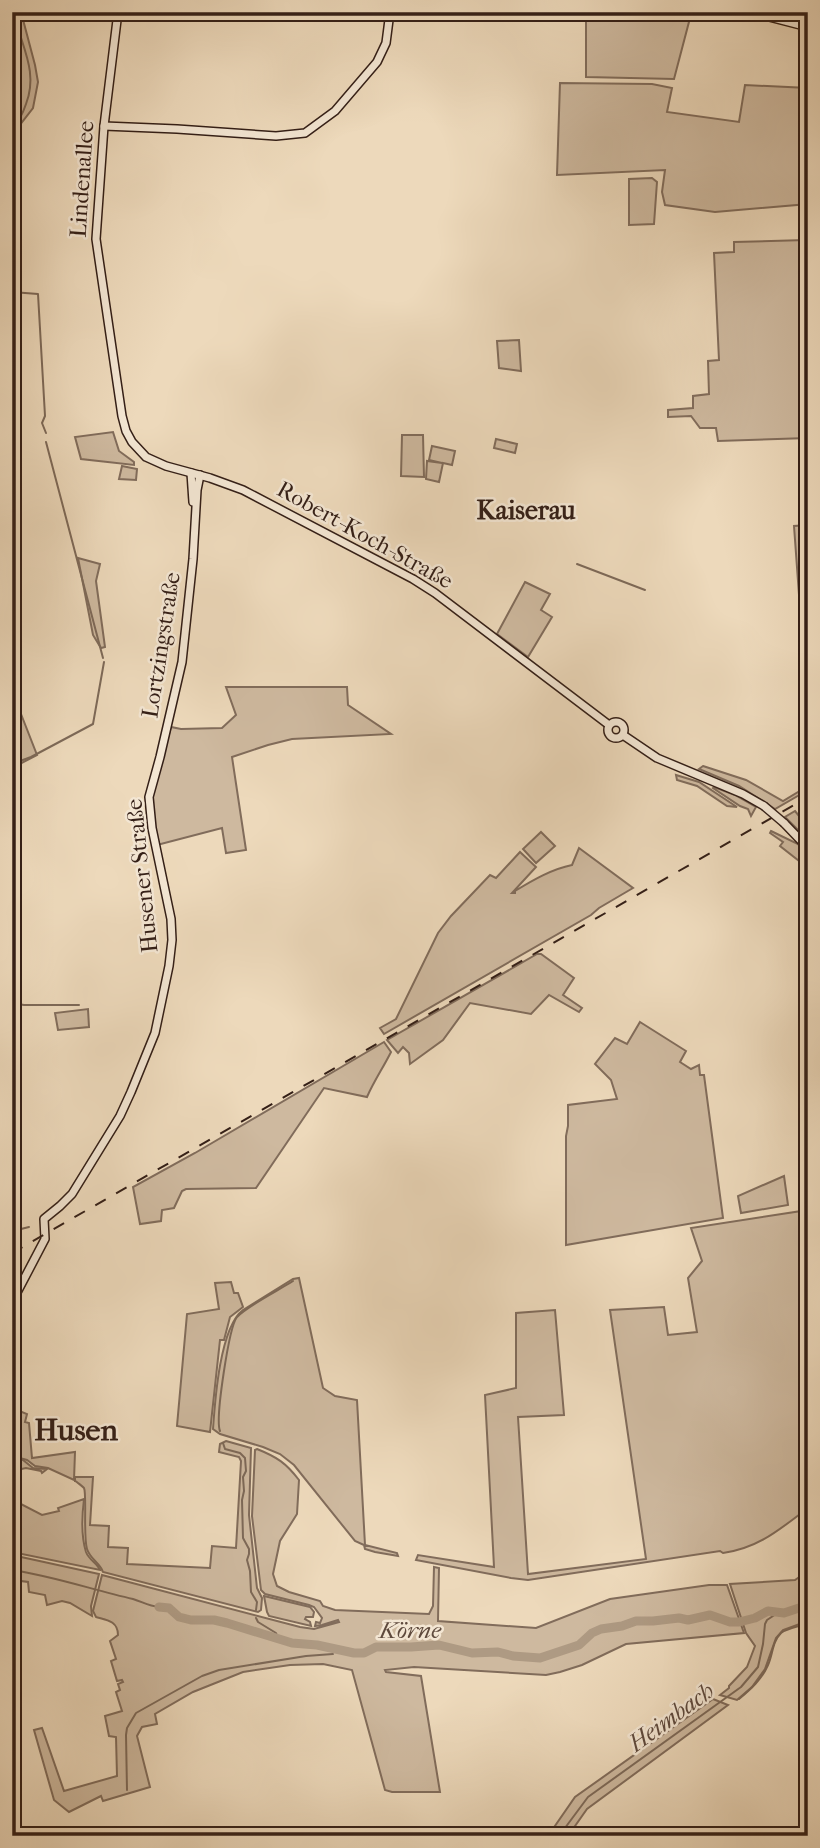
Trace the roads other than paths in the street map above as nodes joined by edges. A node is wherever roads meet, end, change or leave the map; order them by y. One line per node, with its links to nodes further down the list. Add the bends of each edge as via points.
1 (118, 12): 5 (street, Lindenallee)
2 (390, 12): 5 (street, via 386,43 377,62 335,111 305,133 280,136)
3 (750, 12): 4 (street)
4 (808, 27)
5 (104, 126): 6 (street, Lindenallee, via 96,239)
6 (126, 431): 7 (street, Robert-Koch-Straße, via 146,457)
7 (195, 474): 8 (street, Robert-Koch-Straße, via 266,501 425,587); 10 (street, Lortzingstraße, via 191,489 193,559 182,662)
8 (609, 725): 9 (street, via 611,737); 9 (street, via 622,723)
9 (623, 735): 11 (street, bridge, via 668,764 764,806)
10 (154, 781): 12 (street, Husener Straße, via 150,815 172,940 155,1033 120,1116 72,1194 44,1219 45,1239)
11 (808, 848)
12 (12, 1302)

